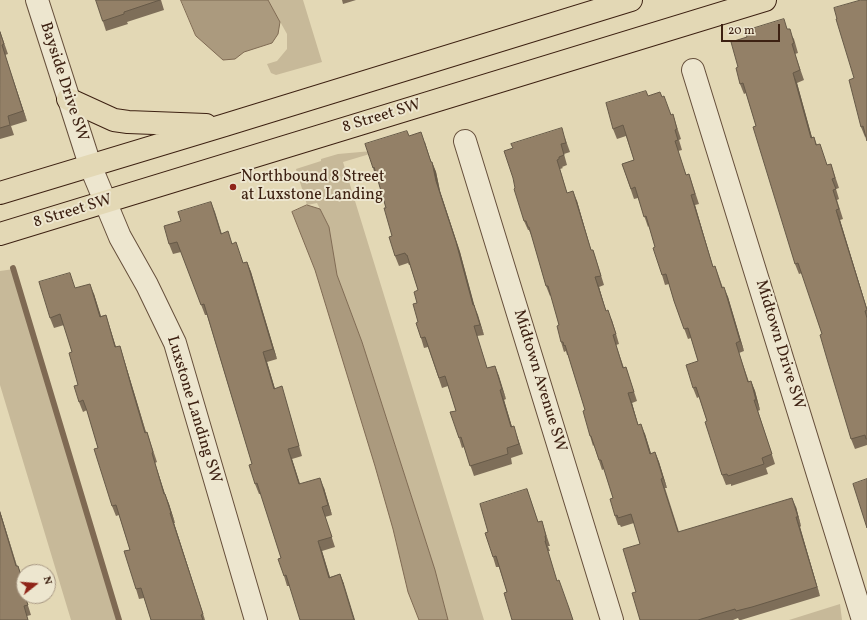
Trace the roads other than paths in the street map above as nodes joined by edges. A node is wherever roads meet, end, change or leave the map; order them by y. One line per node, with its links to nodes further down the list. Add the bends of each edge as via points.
1 (37, 0): 5 (street, Bayside Drive SW)
2 (631, 0): 6 (main road)
3 (765, 0): 10 (main road, 8 Street SW)
4 (693, 70): 14 (street, Midtown Drive SW)
5 (68, 99): 6 (main road, via 114,120); 8 (street, Bayside Drive SW)
6 (225, 125): 8 (main road)
7 (465, 141): 13 (street, Midtown Avenue SW)
8 (90, 165): 9 (main road); 10 (street, Luxstone Landing SW)
9 (0, 193)
10 (105, 202): 11 (main road, 8 Street SW); 12 (street, Luxstone Landing SW, via 120,237 175,343)
11 (0, 234)
12 (256, 620)
13 (612, 620)
14 (863, 620)

